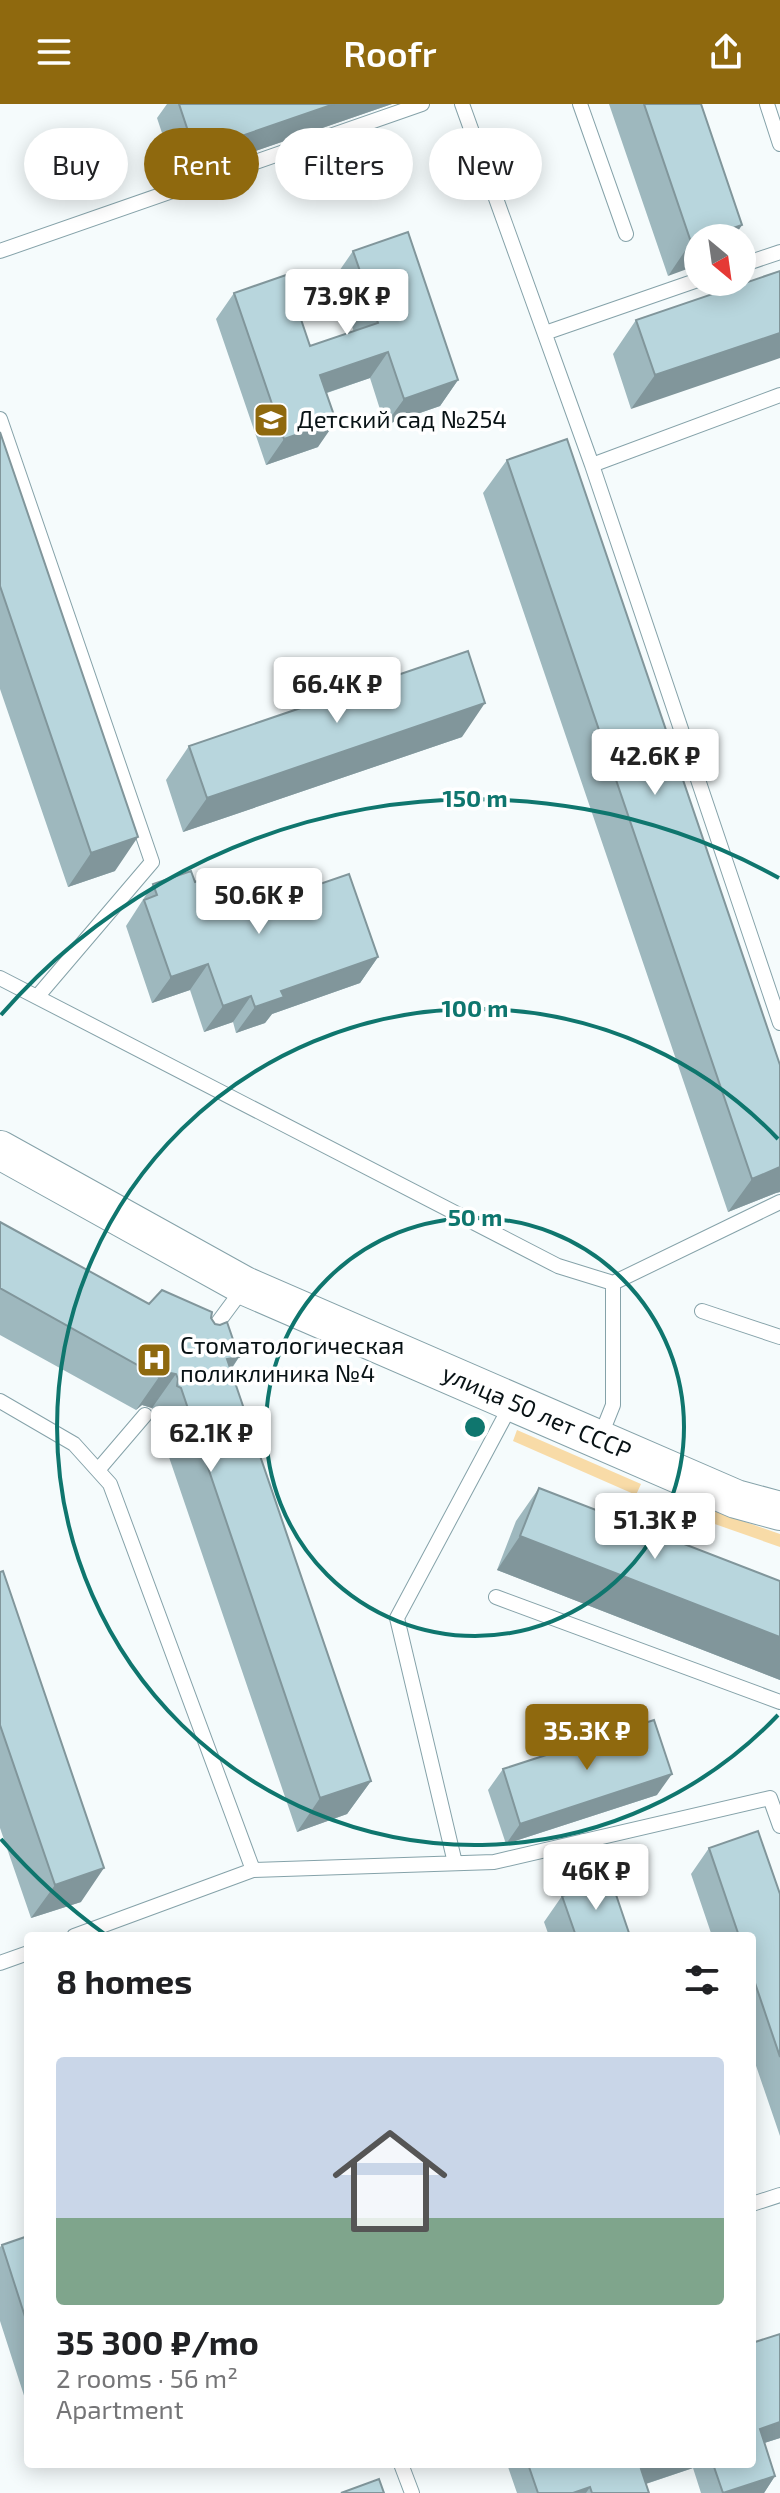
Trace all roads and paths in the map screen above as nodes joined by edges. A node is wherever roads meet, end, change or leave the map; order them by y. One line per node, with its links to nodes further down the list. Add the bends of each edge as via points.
1 (422, 104): 7 (lane)
2 (462, 104): 11 (lane)
3 (580, 104): 6 (lane)
4 (767, 104): 5 (lane)
5 (780, 144)
6 (626, 234)
7 (0, 251)
8 (780, 252): 9 (lane)
9 (756, 260)
10 (684, 285): 11 (lane)
11 (545, 333): 14 (lane)
12 (780, 395): 14 (lane)
13 (0, 419): 16 (lane, via 152,862)
14 (592, 465): 17 (lane)
15 (0, 978): 16 (lane)
16 (37, 997): 20 (lane, via 558,1266)
17 (780, 1023)
18 (0, 1150): 21 (main road, улица 50 лет СССР)
19 (780, 1202): 20 (lane)
20 (613, 1283): 28 (lane, via 613,1405)
21 (245, 1286): 24 (lane); 26 (main road, улица 50 лет СССР)
22 (702, 1311): 23 (lane)
23 (780, 1337)
24 (197, 1349)
25 (0, 1401): 29 (lane, via 74,1444)
26 (513, 1402): 28 (main road, улица 50 лет СССР); 35 (lane, via 397,1618)
27 (145, 1415): 29 (lane)
28 (599, 1440): 30 (main road, улица 50 лет СССР, via 736,1499)
29 (98, 1470): 36 (lane, via 110,1484)
30 (780, 1511)
31 (496, 1597): 32 (lane)
32 (780, 1702)
33 (780, 1826): 34 (lane, via 770,1798)
34 (583, 1841): 35 (lane, via 494,1862); 38 (lane)
35 (455, 1863): 36 (lane)
36 (253, 1870): 37 (lane)
37 (85, 1932)
38 (617, 1932)
39 (24, 1954): 40 (lane)
40 (0, 1963)
41 (780, 2195): 42 (lane)
42 (756, 2203)
43 (403, 2468): 44 (lane)
44 (412, 2493)

